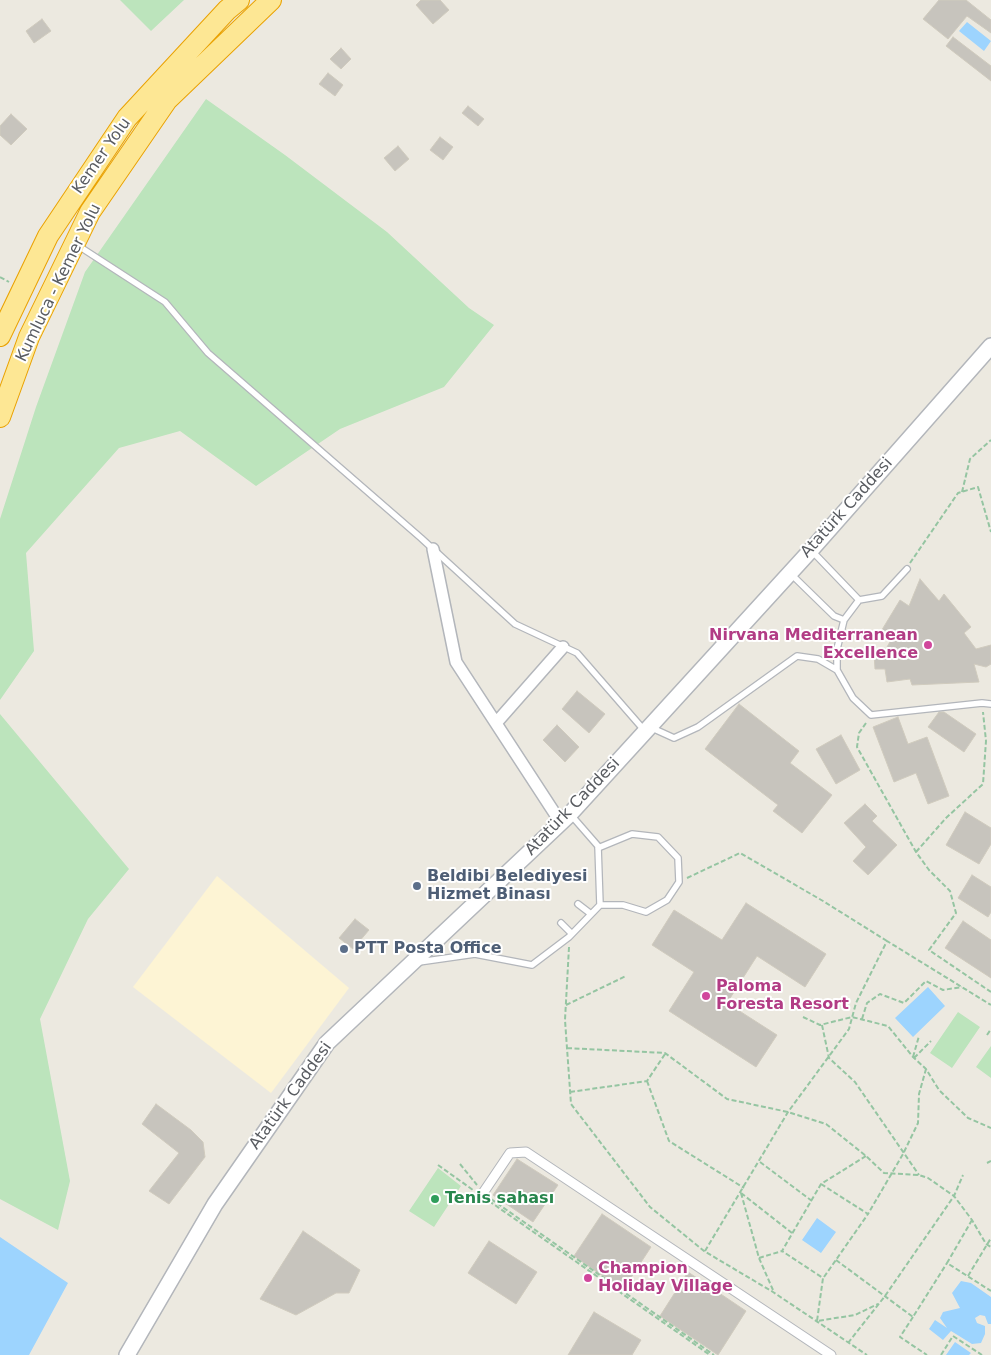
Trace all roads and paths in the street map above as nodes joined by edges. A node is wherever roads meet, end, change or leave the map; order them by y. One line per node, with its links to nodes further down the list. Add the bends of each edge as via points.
1 (239, 0): 4 (highway, Kemer Yolu, via 127,118 48,236)
2 (271, 0): 3 (highway, Kumluca - Kemer Yolu, via 168,100 90,212)
3 (75, 244): 6 (highway, Kumluca - Kemer Yolu, via 29,338); 10 (lane, via 165,302 208,353)
4 (0, 336)
5 (991, 346): 11 (street, Atatürk Caddesi)
6 (0, 417)
7 (991, 440): 8 (path, via 970,459)
8 (962, 492): 9 (path, via 978,487); 12 (path, via 936,522)
9 (991, 532)
10 (433, 549): 16 (lane, via 515,624); 21 (street, via 456,662)
11 (811, 550): 13 (street, Atatürk Caddesi); 14 (lane)
12 (906, 569): 14 (lane, via 882,596)
13 (790, 573): 15 (lane, via 834,616); 22 (street, Atatürk Caddesi)
14 (859, 600): 15 (lane)
15 (844, 620): 17 (lane, via 837,649)
16 (563, 646): 21 (street); 22 (lane, via 577,653)
17 (837, 670): 20 (lane, via 853,698); 22 (lane, via 818,659 797,656 698,727 674,738)
18 (982, 703): 19 (lane); 20 (lane); 25 (path, via 986,740 983,784)
19 (991, 704)
20 (871, 715): 25 (path, via 859,733 857,747)
21 (496, 723): 23 (street)
22 (648, 729): 23 (street, Atatürk Caddesi)
23 (566, 818): 24 (lane); 33 (street, Atatürk Caddesi)
24 (598, 848): 26 (lane, via 632,834 658,837 678,858); 28 (lane)
25 (916, 852): 36 (path, via 950,891 956,913 929,950)
26 (679, 882): 28 (lane, via 667,900 646,912 623,905); 32 (path, via 740,853)
27 (578, 904): 29 (lane)
28 (600, 904): 29 (lane)
29 (590, 914): 31 (lane)
30 (561, 924): 31 (lane)
31 (571, 935): 33 (lane, via 532,965 475,954); 37 (path)
32 (887, 941): 35 (path); 40 (path)
33 (412, 963): 92 (street, Atatürk Caddesi, via 322,1050 215,1204)
34 (626, 976): 37 (path)
35 (962, 987): 38 (path); 41 (path, via 942,990 926,981 904,1003 880,994 868,1003)
36 (991, 992)
37 (566, 1005): 47 (path)
38 (991, 1005)
39 (803, 1017): 42 (path)
40 (852, 1017): 41 (path); 42 (path); 49 (path, via 849,1029)
41 (862, 1019): 50 (path, via 888,1026)
42 (822, 1025): 49 (path)
43 (991, 1029): 44 (path)
44 (987, 1035)
45 (920, 1036): 50 (path)
46 (931, 1041): 50 (path)
47 (567, 1048): 48 (path); 53 (path)
48 (665, 1053): 52 (path); 54 (path, via 727,1099)
49 (829, 1058): 54 (path); 56 (path, via 855,1082)
50 (914, 1058): 51 (path)
51 (926, 1069): 55 (path, via 939,1090 968,1118); 56 (path, via 919,1094 918,1123)
52 (647, 1081): 53 (path); 67 (path, via 670,1141)
53 (570, 1092): 78 (path, via 571,1104 650,1207)
54 (788, 1112): 57 (path, via 826,1124); 59 (path)
55 (991, 1128)
56 (903, 1154): 63 (path); 64 (path)
57 (866, 1156): 63 (path, via 884,1173); 66 (path)
58 (991, 1161): 60 (path)
59 (760, 1162): 67 (path); 71 (path)
60 (987, 1163)
61 (460, 1164): 69 (path)
62 (438, 1165): 69 (path)
63 (891, 1173): 64 (path); 72 (path)
64 (919, 1175): 70 (path)
65 (963, 1175): 70 (path)
66 (821, 1184): 71 (path); 72 (path)
67 (744, 1188): 68 (path)
68 (741, 1193): 74 (path); 78 (path); 80 (path)
69 (482, 1195): 93 (path); 94 (path); 95 (street, via 510,1154 526,1152)
70 (954, 1196): 73 (path); 87 (path)
71 (812, 1201): 74 (path)
72 (868, 1214): 81 (path)
73 (972, 1220): 76 (path); 82 (path)
74 (792, 1234): 79 (path)
75 (991, 1238): 76 (path)
76 (986, 1244): 77 (path); 83 (path)
77 (991, 1247)
78 (704, 1251): 86 (path)
79 (782, 1251): 80 (path); 84 (path)
80 (759, 1258): 86 (path)
81 (836, 1260): 84 (path); 87 (path)
82 (947, 1263): 83 (path); 89 (path)
83 (968, 1276): 85 (path)
84 (823, 1278): 90 (path)
85 (991, 1291)
86 (773, 1292): 90 (path)
87 (884, 1296): 88 (path); 89 (path)
88 (878, 1304): 90 (path, via 855,1315); 91 (path)
89 (913, 1317): 97 (path, via 900,1337)
90 (817, 1322): 91 (path)
91 (848, 1343): 96 (path)
92 (127, 1355)
93 (710, 1355)
94 (714, 1355)
95 (831, 1355)
96 (867, 1355)
97 (927, 1355)
98 (941, 1355): 99 (path, via 953,1336)
99 (982, 1355)

